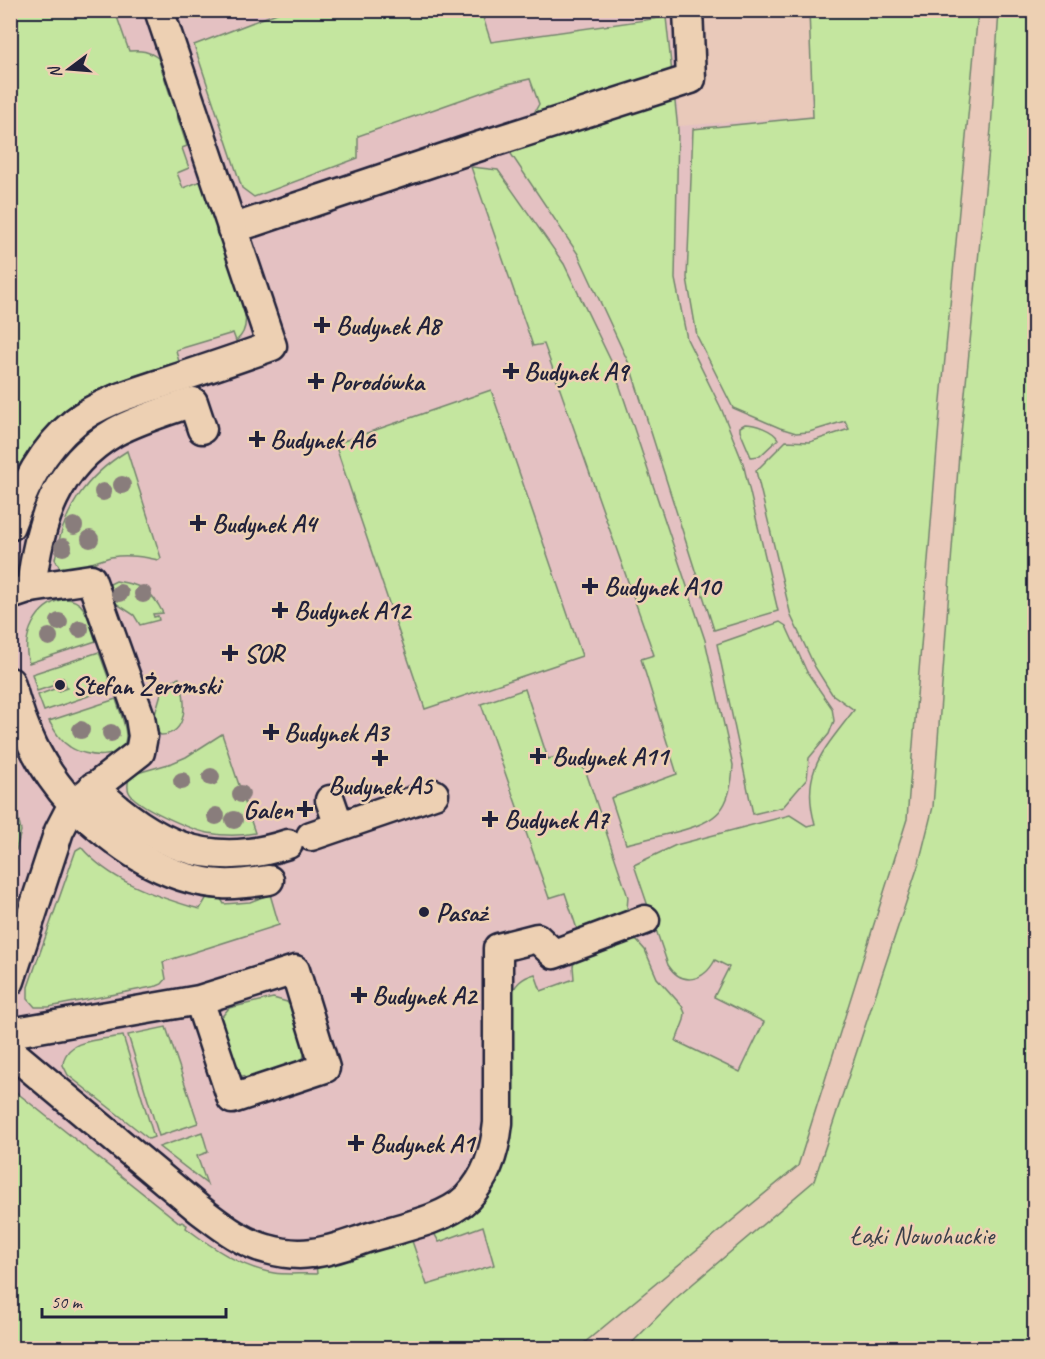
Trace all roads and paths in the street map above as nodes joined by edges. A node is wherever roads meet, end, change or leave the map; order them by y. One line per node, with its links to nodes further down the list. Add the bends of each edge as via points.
1 (159, 10): 3 (lane)
2 (688, 10): 3 (lane, via 691,79)
3 (232, 229): 5 (lane, via 272,346 117,399 76,421 58,437 32,473)
4 (202, 429): 6 (lane, via 193,402 117,432 81,457 64,478 42,525)
5 (10, 526)
6 (21, 591): 9 (lane, via 91,579 140,717 140,752)
7 (13, 698): 9 (lane, via 44,769)
8 (434, 794): 9 (lane, via 334,813 300,840 231,856 190,850)
9 (83, 795): 10 (lane, via 109,837 153,864 202,881 224,884); 12 (lane, via 59,831)
10 (269, 880)
11 (645, 920): 15 (lane, via 554,954 537,938 498,948 498,1123 490,1164 466,1199 452,1209 328,1250 295,1254 265,1249 226,1228)
12 (10, 981)
13 (200, 1000): 13 (lane, via 295,970 325,1068 232,1099); 14 (lane)
14 (10, 1033)
15 (10, 1051)

